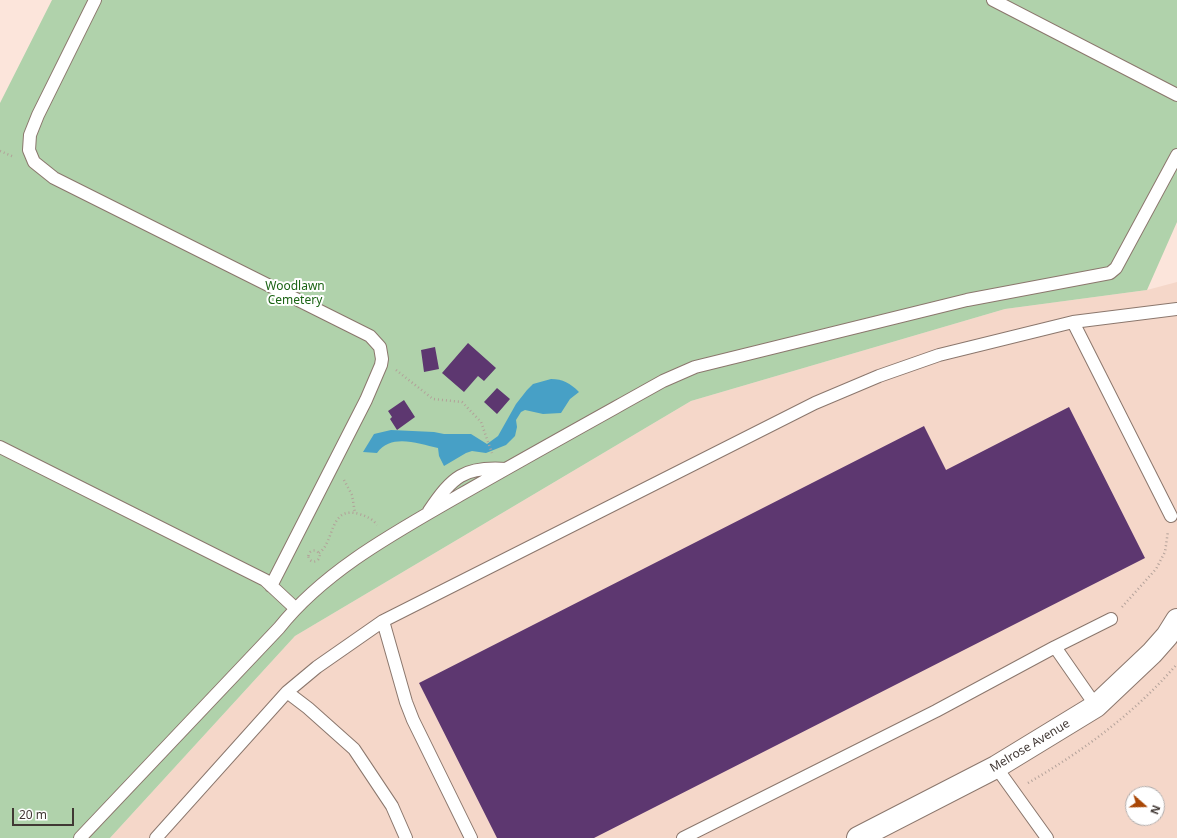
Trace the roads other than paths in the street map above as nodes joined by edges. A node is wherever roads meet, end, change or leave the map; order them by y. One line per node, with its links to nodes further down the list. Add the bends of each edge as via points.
1 (95, 0): 11 (lane, via 30,135 29,150 34,162 54,178 370,336 380,347 382,358 366,400)
2 (993, 0): 3 (lane)
3 (1177, 95)
4 (1177, 155): 8 (lane, via 1116,268 1107,274 967,300 695,367 663,381)
5 (1177, 309): 6 (lane)
6 (1073, 322): 10 (lane); 15 (lane, via 939,355 879,376 815,403)
7 (0, 447): 11 (lane, via 265,580)
8 (506, 469): 9 (lane); 9 (lane, via 478,468 457,478 438,497)
9 (427, 514): 12 (lane, via 351,562)
10 (1171, 516)
11 (271, 586): 12 (lane)
12 (295, 608): 20 (lane)
13 (1111, 619): 16 (lane)
14 (1177, 620): 18 (street, Melrose Avenue, via 1152,653)
15 (383, 621): 17 (lane, via 317,667); 23 (lane, via 411,714)
16 (1054, 648): 18 (lane); 24 (lane, via 936,711)
17 (287, 692): 21 (lane); 22 (lane, via 354,749 392,806)
18 (1096, 706): 19 (street, Melrose Avenue)
19 (996, 767): 25 (street, Melrose Avenue); 26 (lane)
20 (80, 838)
21 (156, 838)
22 (406, 838)
23 (472, 838)
24 (683, 838)
25 (858, 838)
26 (1047, 838)

